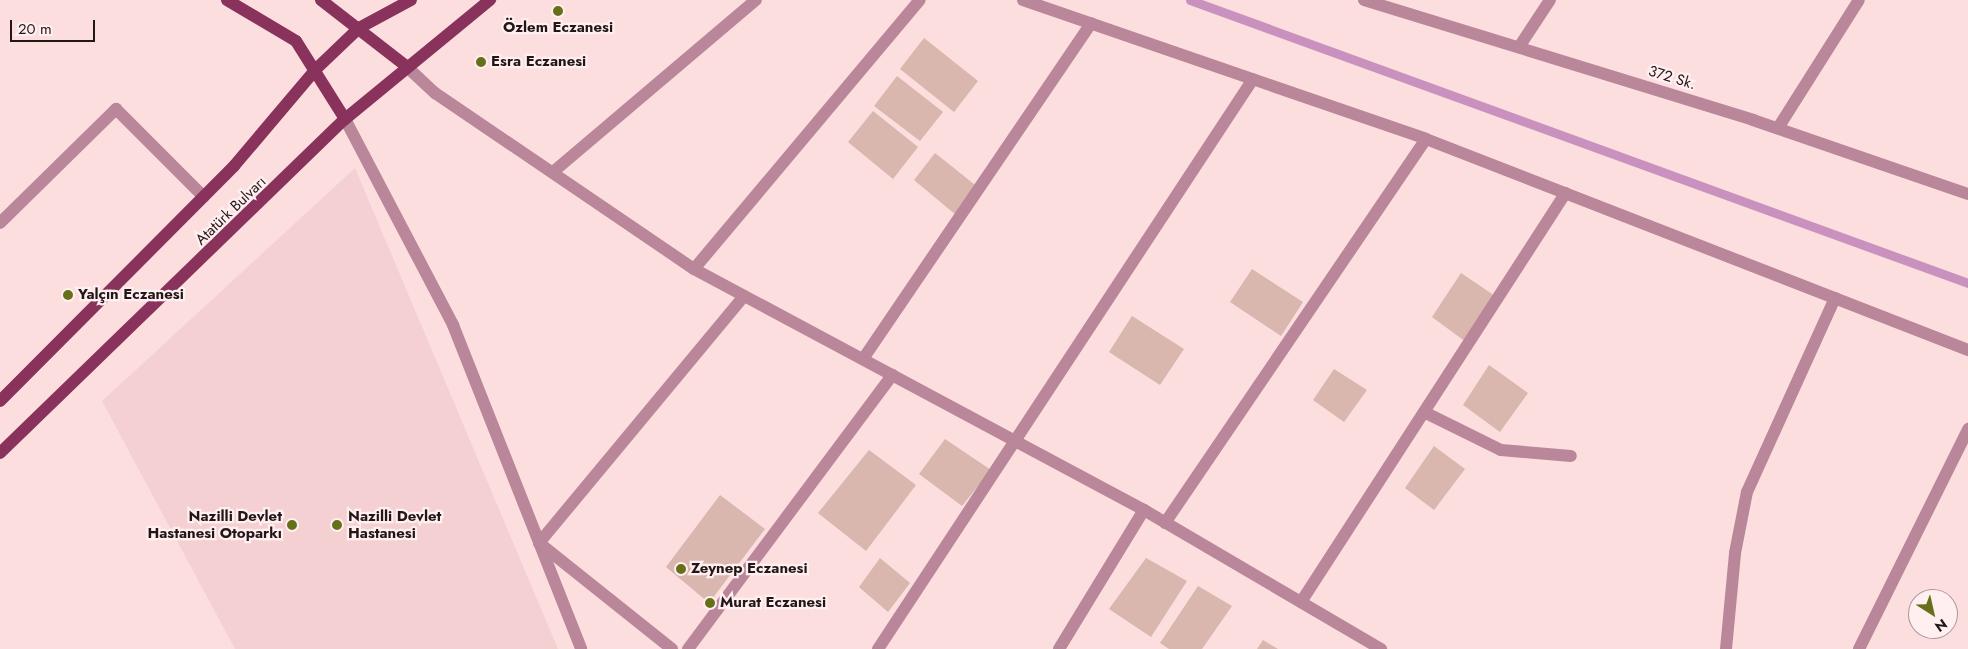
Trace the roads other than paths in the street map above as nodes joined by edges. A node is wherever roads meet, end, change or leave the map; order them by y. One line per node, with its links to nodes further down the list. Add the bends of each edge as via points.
1 (227, 0): 15 (main road, via 283,30)
2 (321, 0): 12 (main road)
3 (411, 0): 12 (main road, Atatürk Bulvarı)
4 (490, 0): 14 (main road, Atatürk Bulvarı)
5 (756, 0): 20 (street)
6 (920, 0): 25 (street)
7 (1024, 0): 11 (street)
8 (1364, 0): 13 (street, 372 Sk.)
9 (1550, 0): 13 (street)
10 (1859, 0): 18 (street)
11 (1091, 23): 16 (street); 29 (street)
12 (359, 28): 14 (main road); 15 (main road, Atatürk Bulvarı)
13 (1518, 47): 18 (street, 372 Sk.)
14 (406, 66): 17 (main road, Atatürk Bulvarı); 20 (street, via 435,93)
15 (315, 70): 17 (main road); 23 (main road, Atatürk Bulvarı)
16 (1253, 79): 19 (street); 34 (street)
17 (345, 119): 35 (main road, Atatürk Bulvarı); 39 (street, via 453,325)
18 (1778, 128): 22 (street, 372 Sk.)
19 (1426, 139): 21 (street); 38 (street)
20 (552, 172): 25 (street)
21 (1566, 193): 27 (street); 32 (street)
22 (1968, 194)
23 (204, 197): 24 (street, via 116,109); 31 (main road, Atatürk Bulvarı)
24 (2, 216)
25 (694, 269): 26 (street)
26 (744, 296): 29 (street); 39 (street)
27 (1835, 298): 28 (street); 47 (street, via 1747,492 1735,553)
28 (1968, 350)
29 (863, 360): 30 (street)
30 (892, 375): 34 (street); 43 (street)
31 (0, 401)
32 (1424, 412): 36 (street, via 1500,450); 40 (street)
33 (1968, 429): 48 (street)
34 (1014, 440): 37 (street); 44 (street)
35 (0, 453)
36 (1572, 456)
37 (1144, 510): 38 (street); 45 (street)
38 (1165, 523): 40 (street)
39 (539, 543): 41 (street); 42 (street)
40 (1301, 602): 46 (street)
41 (581, 649)
42 (672, 649)
43 (688, 649)
44 (878, 649)
45 (1059, 649)
46 (1381, 649)
47 (1726, 649)
48 (1859, 649)

